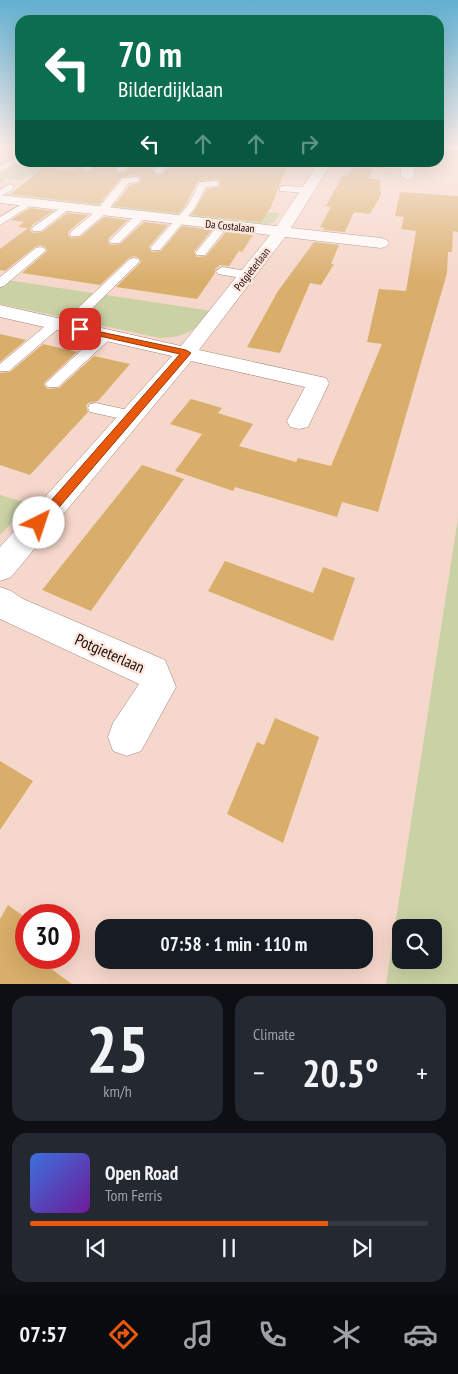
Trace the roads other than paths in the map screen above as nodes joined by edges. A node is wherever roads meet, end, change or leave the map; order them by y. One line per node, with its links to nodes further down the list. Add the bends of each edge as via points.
1 (117, 192): 7 (lane)
2 (200, 192): 9 (lane)
3 (296, 192): 13 (street, Potgieterlaan)
4 (0, 199): 5 (street, Da Costalaan)
5 (30, 202): 6 (street, Da Costalaan); 10 (lane)
6 (66, 207): 7 (street, Da Costalaan); 12 (lane)
7 (102, 211): 8 (street, Da Costalaan); 14 (lane)
8 (141, 216): 9 (street, Da Costalaan); 15 (lane)
9 (181, 220): 11 (street, Da Costalaan); 16 (lane)
10 (0, 222)
11 (223, 226): 13 (street, Da Costalaan); 18 (lane)
12 (37, 229)
13 (281, 232): 19 (street, via 381,240); 21 (street, Potgieterlaan)
14 (75, 234)
15 (115, 241)
16 (156, 248)
17 (40, 250): 23 (lane)
18 (201, 253)
19 (378, 260)
20 (134, 262): 25 (lane)
21 (244, 268): 22 (lane); 27 (street, Potgieterlaan)
22 (222, 271)
23 (0, 283)
24 (3, 315): 25 (street)
25 (61, 325): 26 (street); 28 (lane)
26 (106, 335): 27 (street); 29 (lane)
27 (186, 353): 31 (street, Potgieterlaan); 32 (street, via 318,383)
28 (4, 368)
29 (53, 384)
30 (96, 408): 31 (lane)
31 (131, 416): 33 (street, Potgieterlaan)
32 (300, 421)
33 (0, 568)
34 (0, 601): 35 (street, Potgieterlaan, via 11,609 152,672 158,687)
35 (127, 737)

